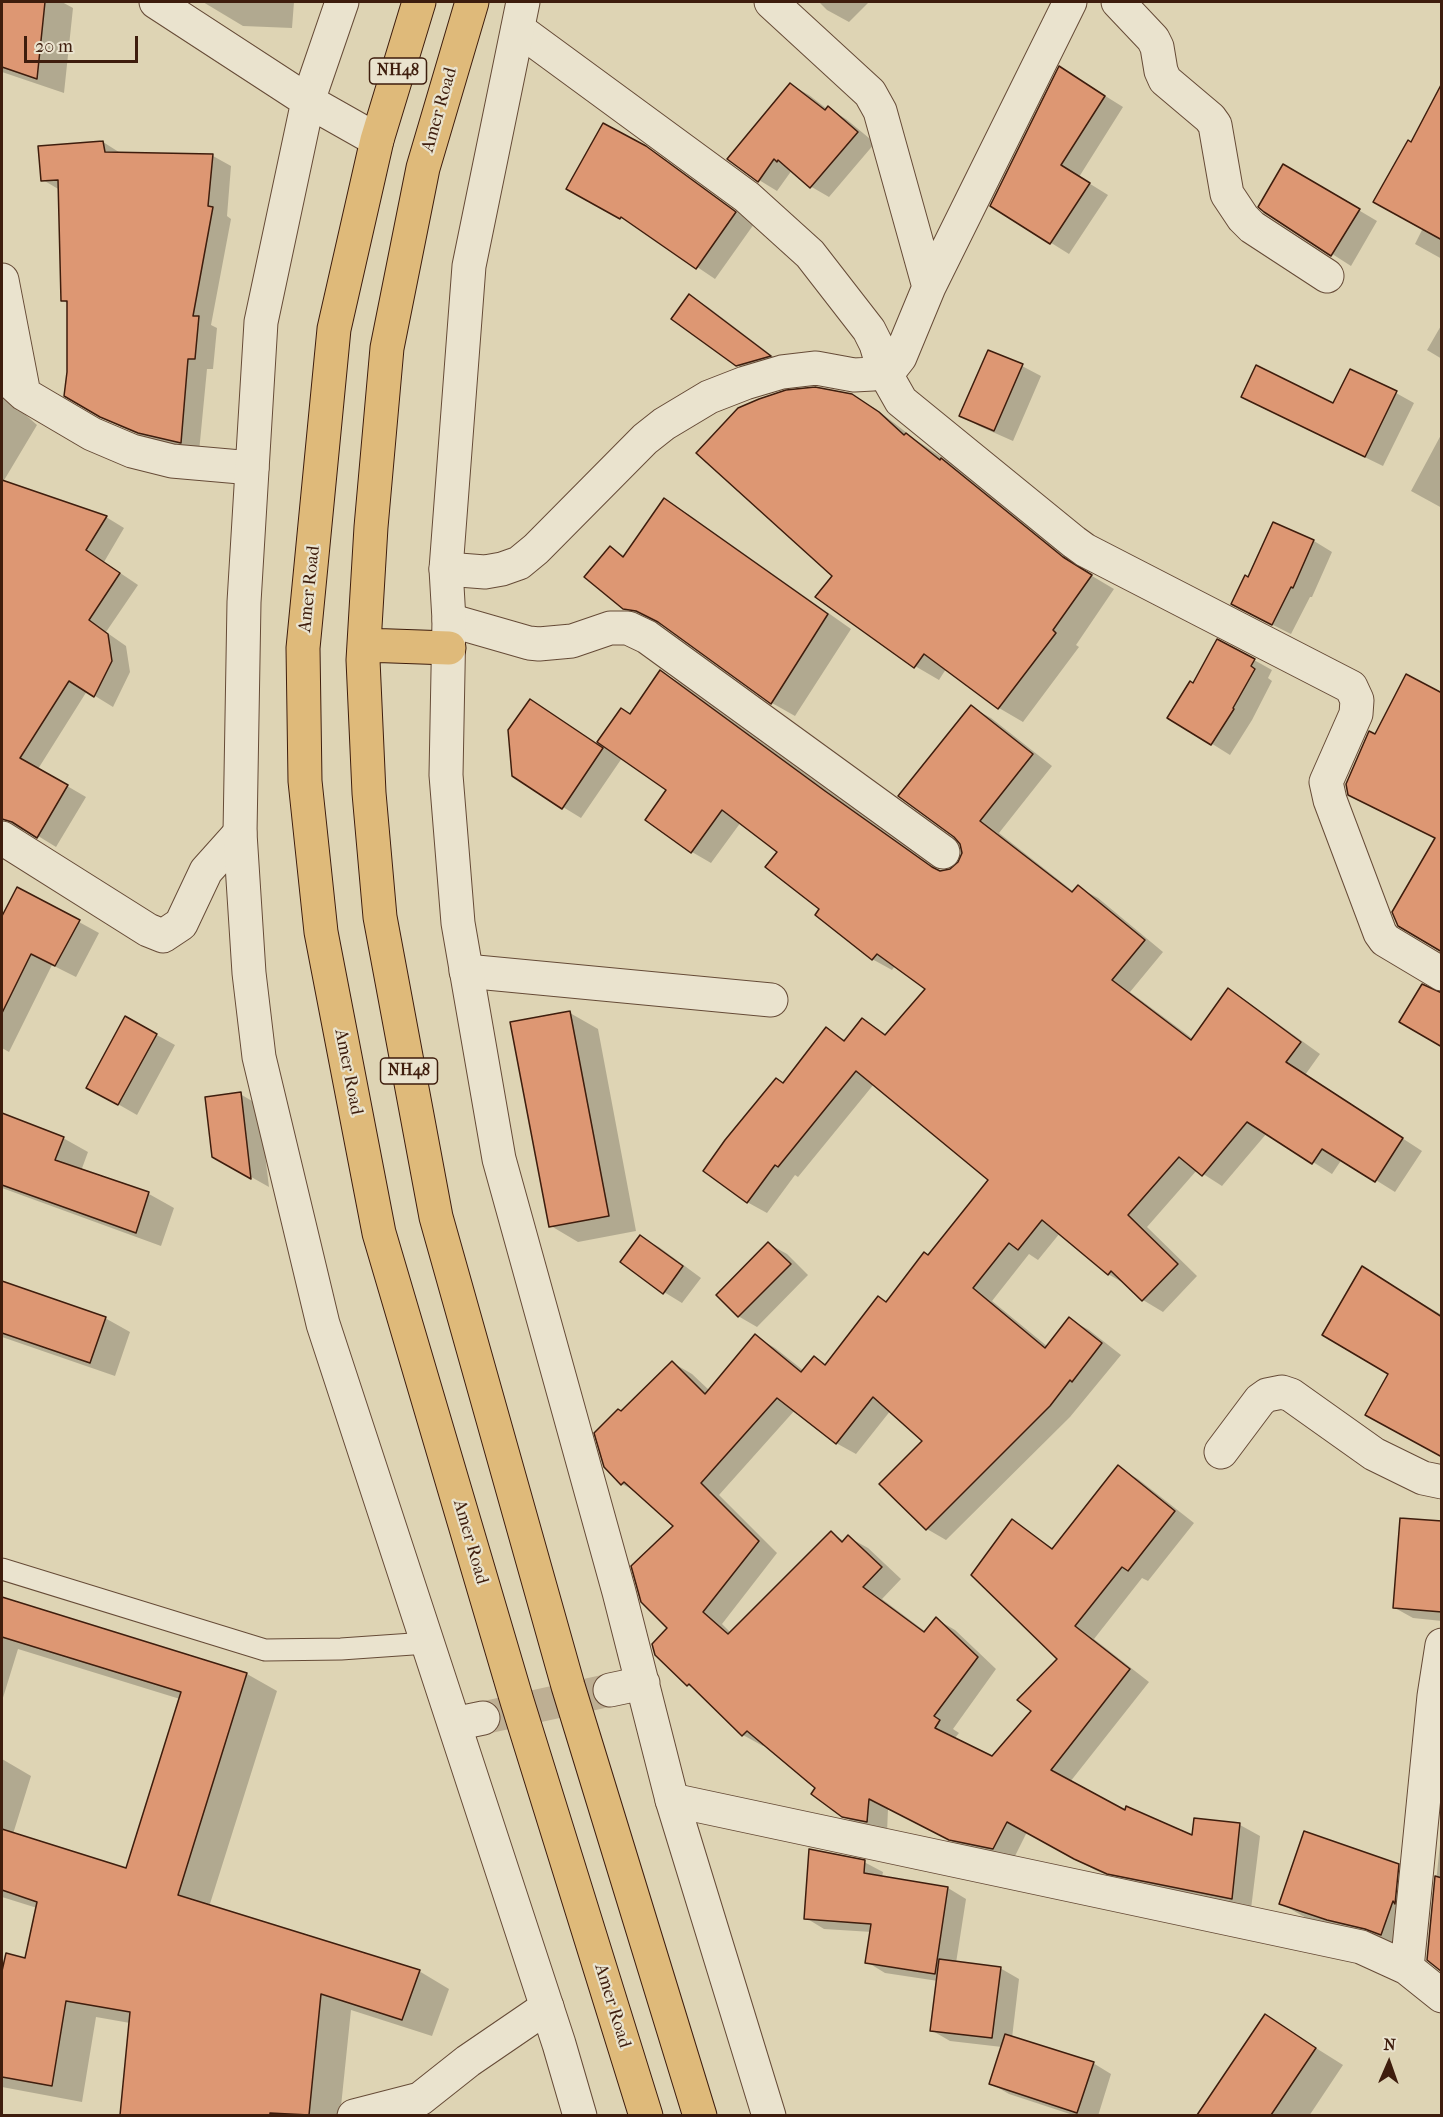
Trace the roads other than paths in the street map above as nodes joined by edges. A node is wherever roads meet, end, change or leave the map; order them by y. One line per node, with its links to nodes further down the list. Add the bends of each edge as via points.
1 (156, 2): 9 (street)
2 (342, 2): 9 (street)
3 (419, 2): 10 (highway, Amer Road / NH48)
4 (472, 2): 19 (highway, Amer Road / NH48, via 423,168 387,348)
5 (771, 2): 13 (street, via 870,93 880,111)
6 (1070, 2): 13 (street)
7 (1118, 2): 11 (street, via 1153,39 1165,80 1215,125 1227,194 1243,218)
8 (520, 15): 14 (street, via 747,197 810,254 869,330); 17 (street, via 469,266)
9 (308, 101): 10 (street); 16 (street, via 261,322)
10 (377, 140): 39 (highway, Amer Road / NH48, via 334,329 303,648 305,781 321,932 379,1233 517,1701)
11 (1327, 276)
12 (2, 280): 15 (street)
13 (929, 287): 14 (street, via 900,357)
14 (884, 371): 17 (street, via 854,375 816,368 782,372 709,397 645,439 519,563 484,572); 24 (street, via 901,401 1085,550 1352,687 1357,700 1356,714 1326,782 1329,800 1380,933 1385,940)
15 (13, 384): 16 (street, via 92,434 132,451 172,461)
16 (252, 468): 20 (street, via 244,602)
17 (446, 569): 18 (street)
18 (449, 634): 19 (highway); 22 (street, via 539,644 572,641 610,628 628,628 646,637); 23 (street, via 446,775 458,923)
19 (364, 645): 40 (highway, Amer Road / NH48, via 369,793 380,917 436,1217 568,1686)
20 (240, 833): 21 (street, via 206,871 181,924 163,936); 29 (street, via 259,1057 323,1324)
21 (2, 838)
22 (943, 852)
23 (466, 971): 25 (street); 31 (street, via 499,1159)
24 (1442, 974)
25 (771, 1000)
26 (1221, 1452): 27 (street, via 1260,1400 1282,1392 1374,1455 1423,1478)
27 (1442, 1482)
28 (2, 1569): 29 (lane, via 265,1650)
29 (427, 1643): 36 (street, via 468,1721)
30 (1442, 1645): 34 (street)
31 (643, 1683): 32 (street); 33 (street)
32 (610, 1690)
33 (672, 1800): 34 (street, via 1361,1947); 41 (street)
34 (1407, 1968): 35 (street)
35 (1442, 1996)
36 (547, 2007): 37 (street, via 420,2099); 38 (street)
37 (354, 2115)
38 (580, 2115)
39 (646, 2115)
40 (700, 2115)
41 (769, 2115)

